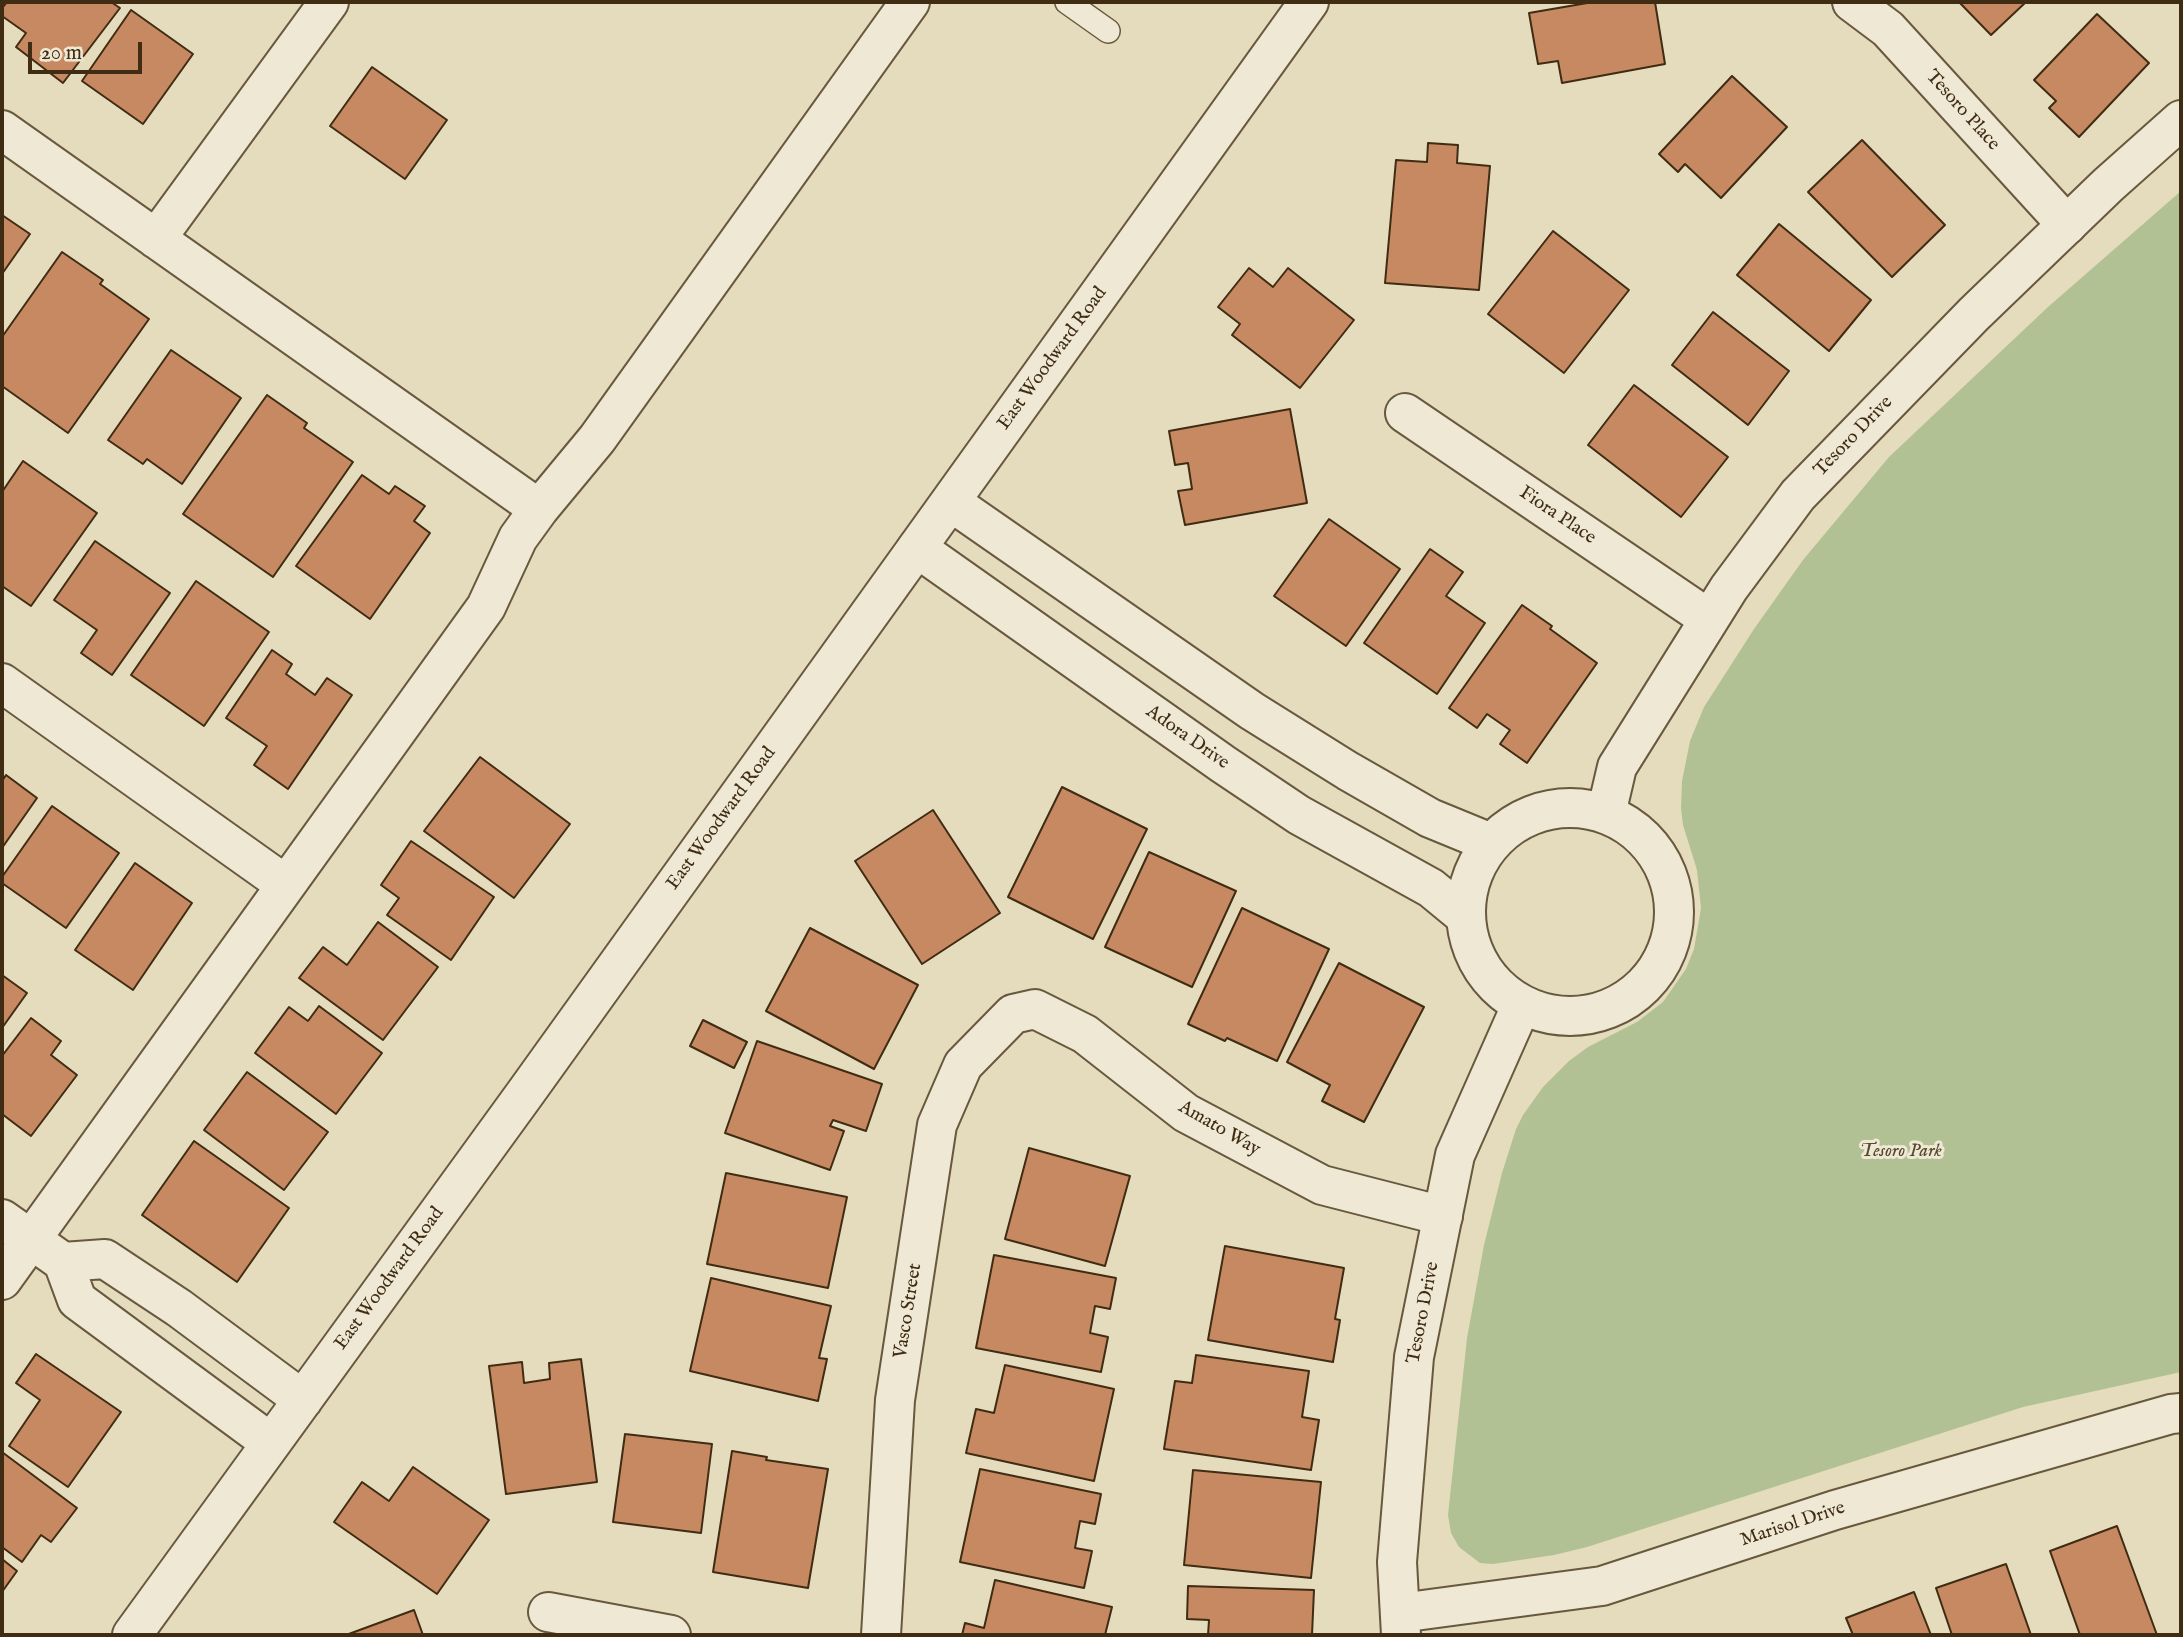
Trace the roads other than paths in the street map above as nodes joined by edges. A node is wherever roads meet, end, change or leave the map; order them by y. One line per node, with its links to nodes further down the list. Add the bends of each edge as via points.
1 (329, 2): 10 (street)
2 (910, 2): 13 (street, via 597,439)
3 (1067, 2): 6 (lane)
4 (1309, 2): 12 (street, East Woodward Road)
5 (1852, 2): 9 (street, Tesoro Place, via 1888,29)
6 (1108, 31)
7 (2181, 120): 9 (street, Tesoro Drive)
8 (2, 130): 10 (street)
9 (2067, 225): 15 (street, Tesoro Drive, via 1798,495)
10 (156, 239): 13 (street)
11 (1405, 413): 15 (street, Fiora Place)
12 (951, 502): 14 (street, East Woodward Road); 18 (street, via 1252,711 1430,818)
13 (539, 509): 19 (street, via 518,538 486,607)
14 (917, 548): 20 (street, Adora Drive, via 1223,764 1299,815 1431,888); 27 (street, East Woodward Road)
15 (1709, 620): 17 (street, Tesoro Drive, via 1618,767)
16 (2, 683): 19 (street)
17 (1606, 814): 18 (street, via 1575,807 1544,810 1515,823); 21 (street, via 1636,831 1659,856 1668,877 1674,922 1666,956 1647,984 1620,1005 1598,1013 1553,1017)
18 (1490, 843): 20 (street, via 1467,890)
19 (286, 885): 24 (street)
20 (1465, 916): 21 (street, via 1469,943 1480,969 1498,990)
21 (1521, 1006): 23 (street, Tesoro Drive, via 1455,1155)
22 (1013, 1014): 23 (street, Amato Way, via 1035,1009 1085,1034 1186,1113 1322,1185); 34 (street, Vasco Street, via 963,1065 937,1125 895,1400)
23 (1443, 1216): 31 (street, Tesoro Drive, via 1414,1357 1397,1562)
24 (17, 1229): 25 (street); 26 (street)
25 (63, 1262): 27 (street, via 105,1259); 29 (street, via 77,1300)
26 (2, 1280)
27 (303, 1400): 29 (street, East Woodward Road)
28 (2181, 1413): 31 (street, Marisol Drive, via 1835,1510 1602,1586)
29 (271, 1443): 32 (street, East Woodward Road)
30 (548, 1612): 33 (street)
31 (1400, 1624)
32 (132, 1635)
33 (671, 1635)
34 (881, 1635)

